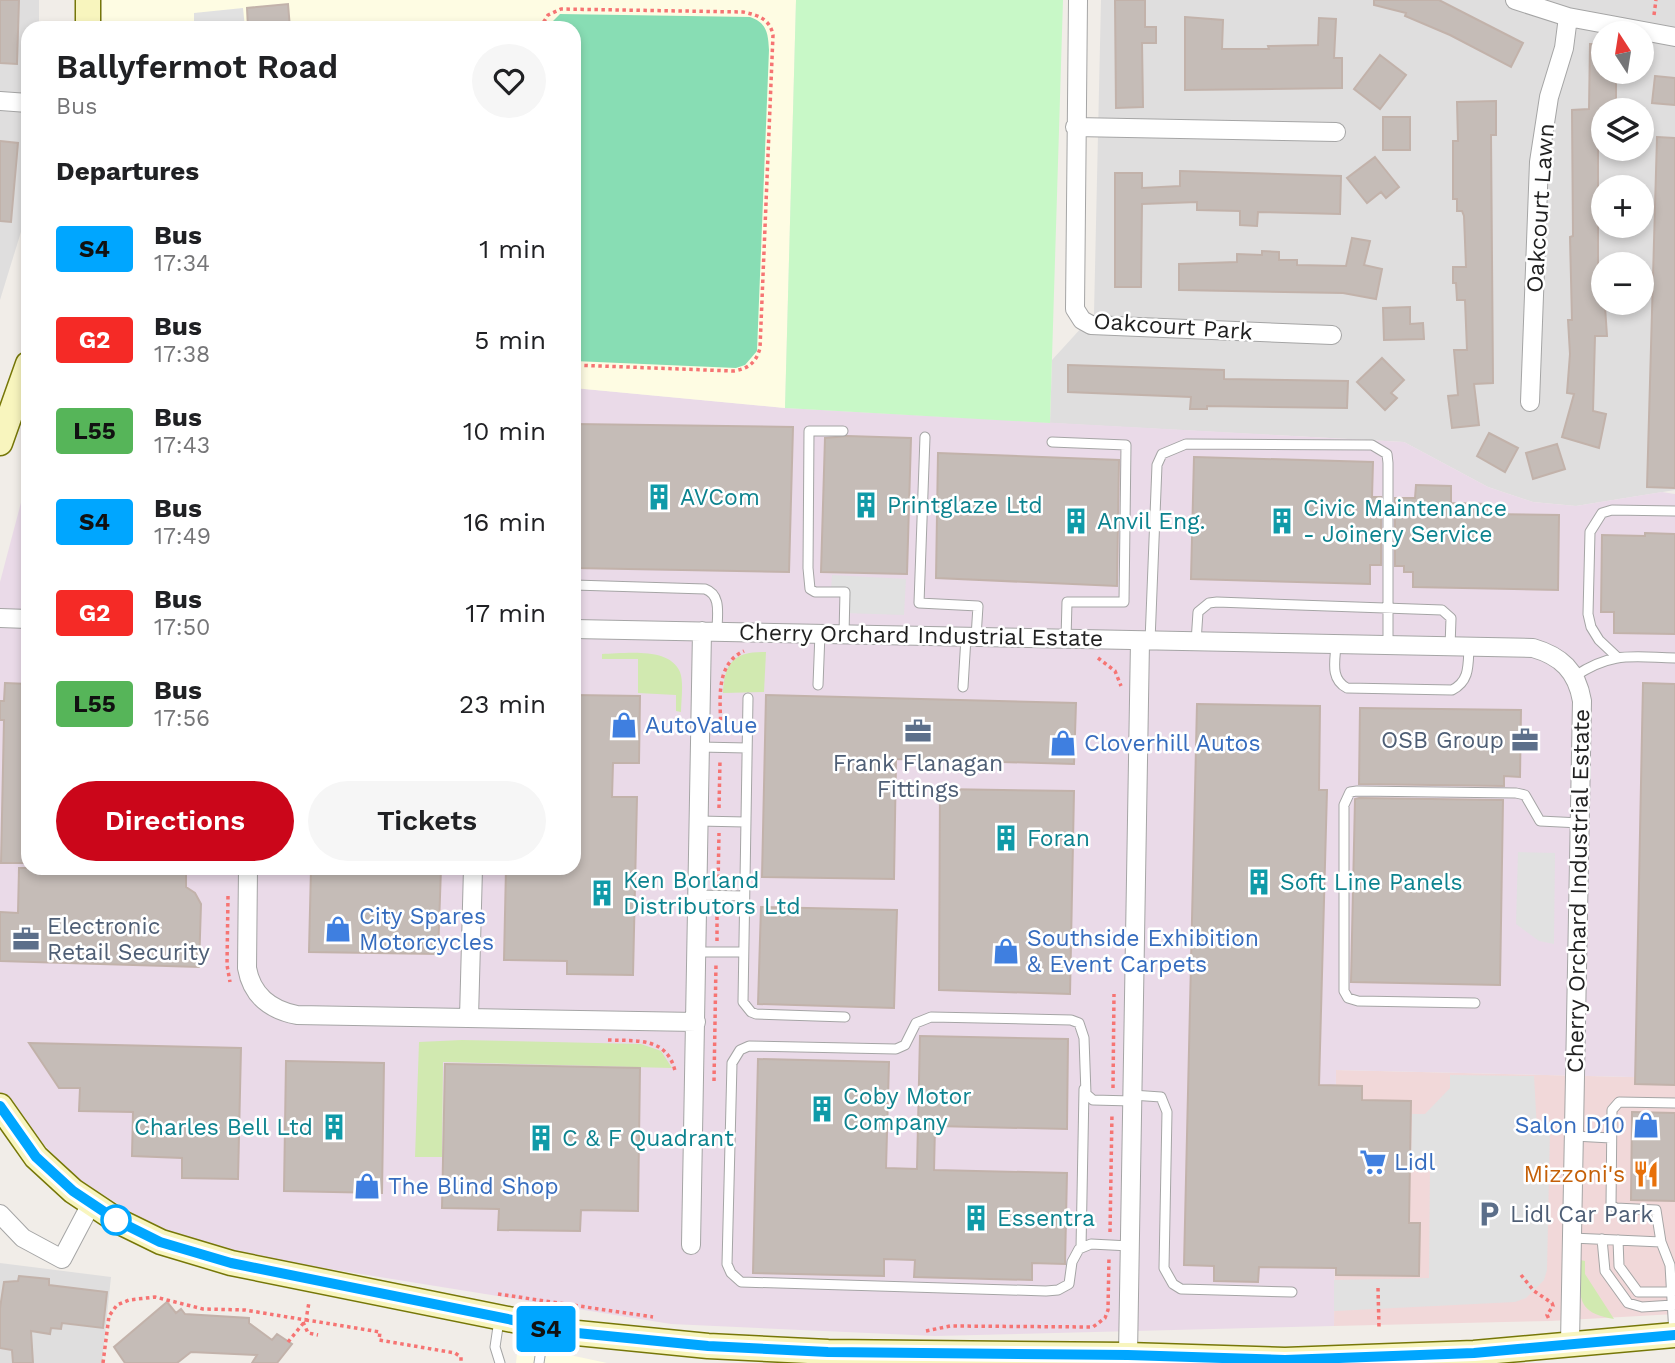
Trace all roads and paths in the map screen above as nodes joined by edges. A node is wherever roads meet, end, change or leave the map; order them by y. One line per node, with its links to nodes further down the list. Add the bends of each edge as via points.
1 (88, 0): 7 (main road)
2 (1078, 0): 12 (street, Oakcourt Park)
3 (1515, 0): 5 (street)
4 (1657, 0): 6 (path)
5 (1568, 17): 9 (street); 17 (street, Oakcourt Lawn, via 1539,162)
6 (1654, 20)
7 (88, 21)
8 (544, 21): 15 (path, via 561,9 743,12 767,21 773,35 760,348 755,361 744,370 733,371)
9 (1675, 37)
10 (0, 101): 11 (street)
11 (21, 102)
12 (1075, 127): 13 (street); 14 (street, Oakcourt Park, via 1075,309 1082,320 1091,325)
13 (1336, 132)
14 (1332, 335)
15 (581, 365)
16 (21, 384): 21 (main road)
17 (1530, 402)
18 (843, 431): 30 (lane, via 809,431 808,568 810,589 845,592)
19 (925, 437): 31 (lane, via 919,603 978,606)
20 (1052, 442): 32 (lane, via 1126,445 1124,602 1067,602)
21 (0, 443)
22 (1675, 511): 38 (lane, via 1612,510 1602,513 1590,532 1588,614 1599,640)
23 (581, 585): 28 (lane, via 705,589 717,598)
24 (1387, 607): 33 (lane, via 1387,454 1372,445 1186,444 1162,454 1157,465); 34 (lane, via 1209,603 1198,612); 36 (lane); 37 (lane, via 1442,610 1451,618)
25 (3, 616): 26 (street)
26 (21, 618)
27 (581, 629): 28 (street, Cherry Orchard Industrial Estate)
28 (709, 631): 29 (street, Cherry Orchard Industrial Estate); 44 (street)
29 (820, 633): 30 (street, Cherry Orchard Industrial Estate); 41 (lane)
30 (844, 634): 31 (street, Cherry Orchard Industrial Estate)
31 (971, 637): 32 (street, Cherry Orchard Industrial Estate); 42 (lane)
32 (1066, 639): 33 (street, Cherry Orchard Industrial Estate)
33 (1145, 640): 34 (street, Cherry Orchard Industrial Estate); 64 (street)
34 (1196, 642): 35 (street, Cherry Orchard Industrial Estate)
35 (1335, 645): 36 (street, Cherry Orchard Industrial Estate); 37 (lane, via 1334,673 1342,686 1439,690 1452,690 1466,678)
36 (1388, 646): 37 (street, Cherry Orchard Industrial Estate)
37 (1460, 647): 40 (street, Cherry Orchard Industrial Estate, via 1533,648 1559,659)
38 (1616, 656): 39 (lane); 40 (lane)
39 (1675, 659)
40 (1576, 676): 48 (street, Cherry Orchard Industrial Estate, via 1582,701)
41 (818, 685)
42 (964, 687)
43 (748, 698): 45 (lane)
44 (700, 747): 45 (lane); 46 (street)
45 (747, 748): 47 (lane)
46 (699, 821): 47 (lane); 51 (street)
47 (745, 822): 53 (lane)
48 (1580, 823): 57 (lane, via 1540,821 1525,795 1516,793 1357,791 1348,796 1344,805 1344,990 1348,998); 68 (street, Cherry Orchard Industrial Estate)
49 (248, 875): 59 (street, via 247,968 257,993 268,1005 297,1015)
50 (473, 875): 59 (street)
51 (698, 895): 53 (lane); 54 (street)
52 (228, 896): 56 (path, via 227,965)
53 (744, 897): 55 (lane)
54 (697, 952): 55 (lane); 60 (street)
55 (742, 952): 58 (lane, via 742,996 751,1012)
56 (232, 986)
57 (1475, 1003)
58 (845, 1017)
59 (469, 1018): 60 (street)
60 (696, 1023): 77 (street)
61 (606, 1040): 62 (path, via 651,1041 668,1053)
62 (676, 1072)
63 (1084, 1084): 64 (lane, via 1093,1100); 79 (lane); 79 (lane, via 1084,1038 1079,1023 1072,1020 931,1017 920,1020 905,1045 896,1049 754,1045 740,1050 732,1063 727,1264 741,1282 1046,1291 1069,1284 1075,1253)
64 (1132, 1098): 78 (street); 83 (lane, via 1161,1097 1167,1112 1164,1268 1173,1284 1181,1289)
65 (1675, 1104): 69 (lane, via 1615,1104)
66 (0, 1106): 70 (main road)
67 (0, 1135): 70 (main road)
68 (1574, 1136): 69 (lane); 73 (street, Cherry Orchard Industrial Estate)
69 (1611, 1138): 76 (lane, via 1611,1205 1656,1210)
70 (36, 1157): 71 (main road)
71 (91, 1204): 72 (street, via 62,1259 23,1238); 87 (main road, via 160,1242 231,1263)
72 (0, 1214)
73 (1572, 1238): 74 (lane); 95 (street, Cherry Orchard Industrial Estate)
74 (1602, 1239): 75 (lane); 86 (lane, via 1605,1271 1628,1303)
75 (1618, 1240): 76 (lane); 84 (lane, via 1619,1266 1638,1292)
76 (1661, 1242): 80 (lane)
77 (691, 1245)
78 (1130, 1246): 79 (lane, via 1091,1244); 96 (street)
79 (1081, 1248)
80 (1672, 1265): 84 (lane)
81 (1521, 1275): 89 (path, via 1552,1303 1547,1315)
82 (1378, 1289): 90 (path)
83 (1292, 1292)
84 (1672, 1292): 86 (lane)
85 (309, 1302): 88 (path)
86 (1673, 1305): 93 (lane)
87 (500, 1318): 91 (main road); 100 (lane, via 495,1347)
88 (304, 1321): 92 (path, via 309,1333); 94 (path); 98 (path, via 155,1297 129,1300 109,1316); 99 (path, via 380,1332 379,1340 455,1353)
89 (1550, 1321)
90 (1379, 1327)
91 (544, 1329): 96 (main road, via 672,1343 828,1352); 101 (lane)
92 (318, 1335)
93 (1675, 1335): 95 (main road)
94 (288, 1342)
95 (1570, 1343): 97 (main road)
96 (1128, 1355): 97 (main road)
97 (1429, 1359)
98 (103, 1363)
99 (461, 1363)
100 (500, 1363)
101 (539, 1363)

